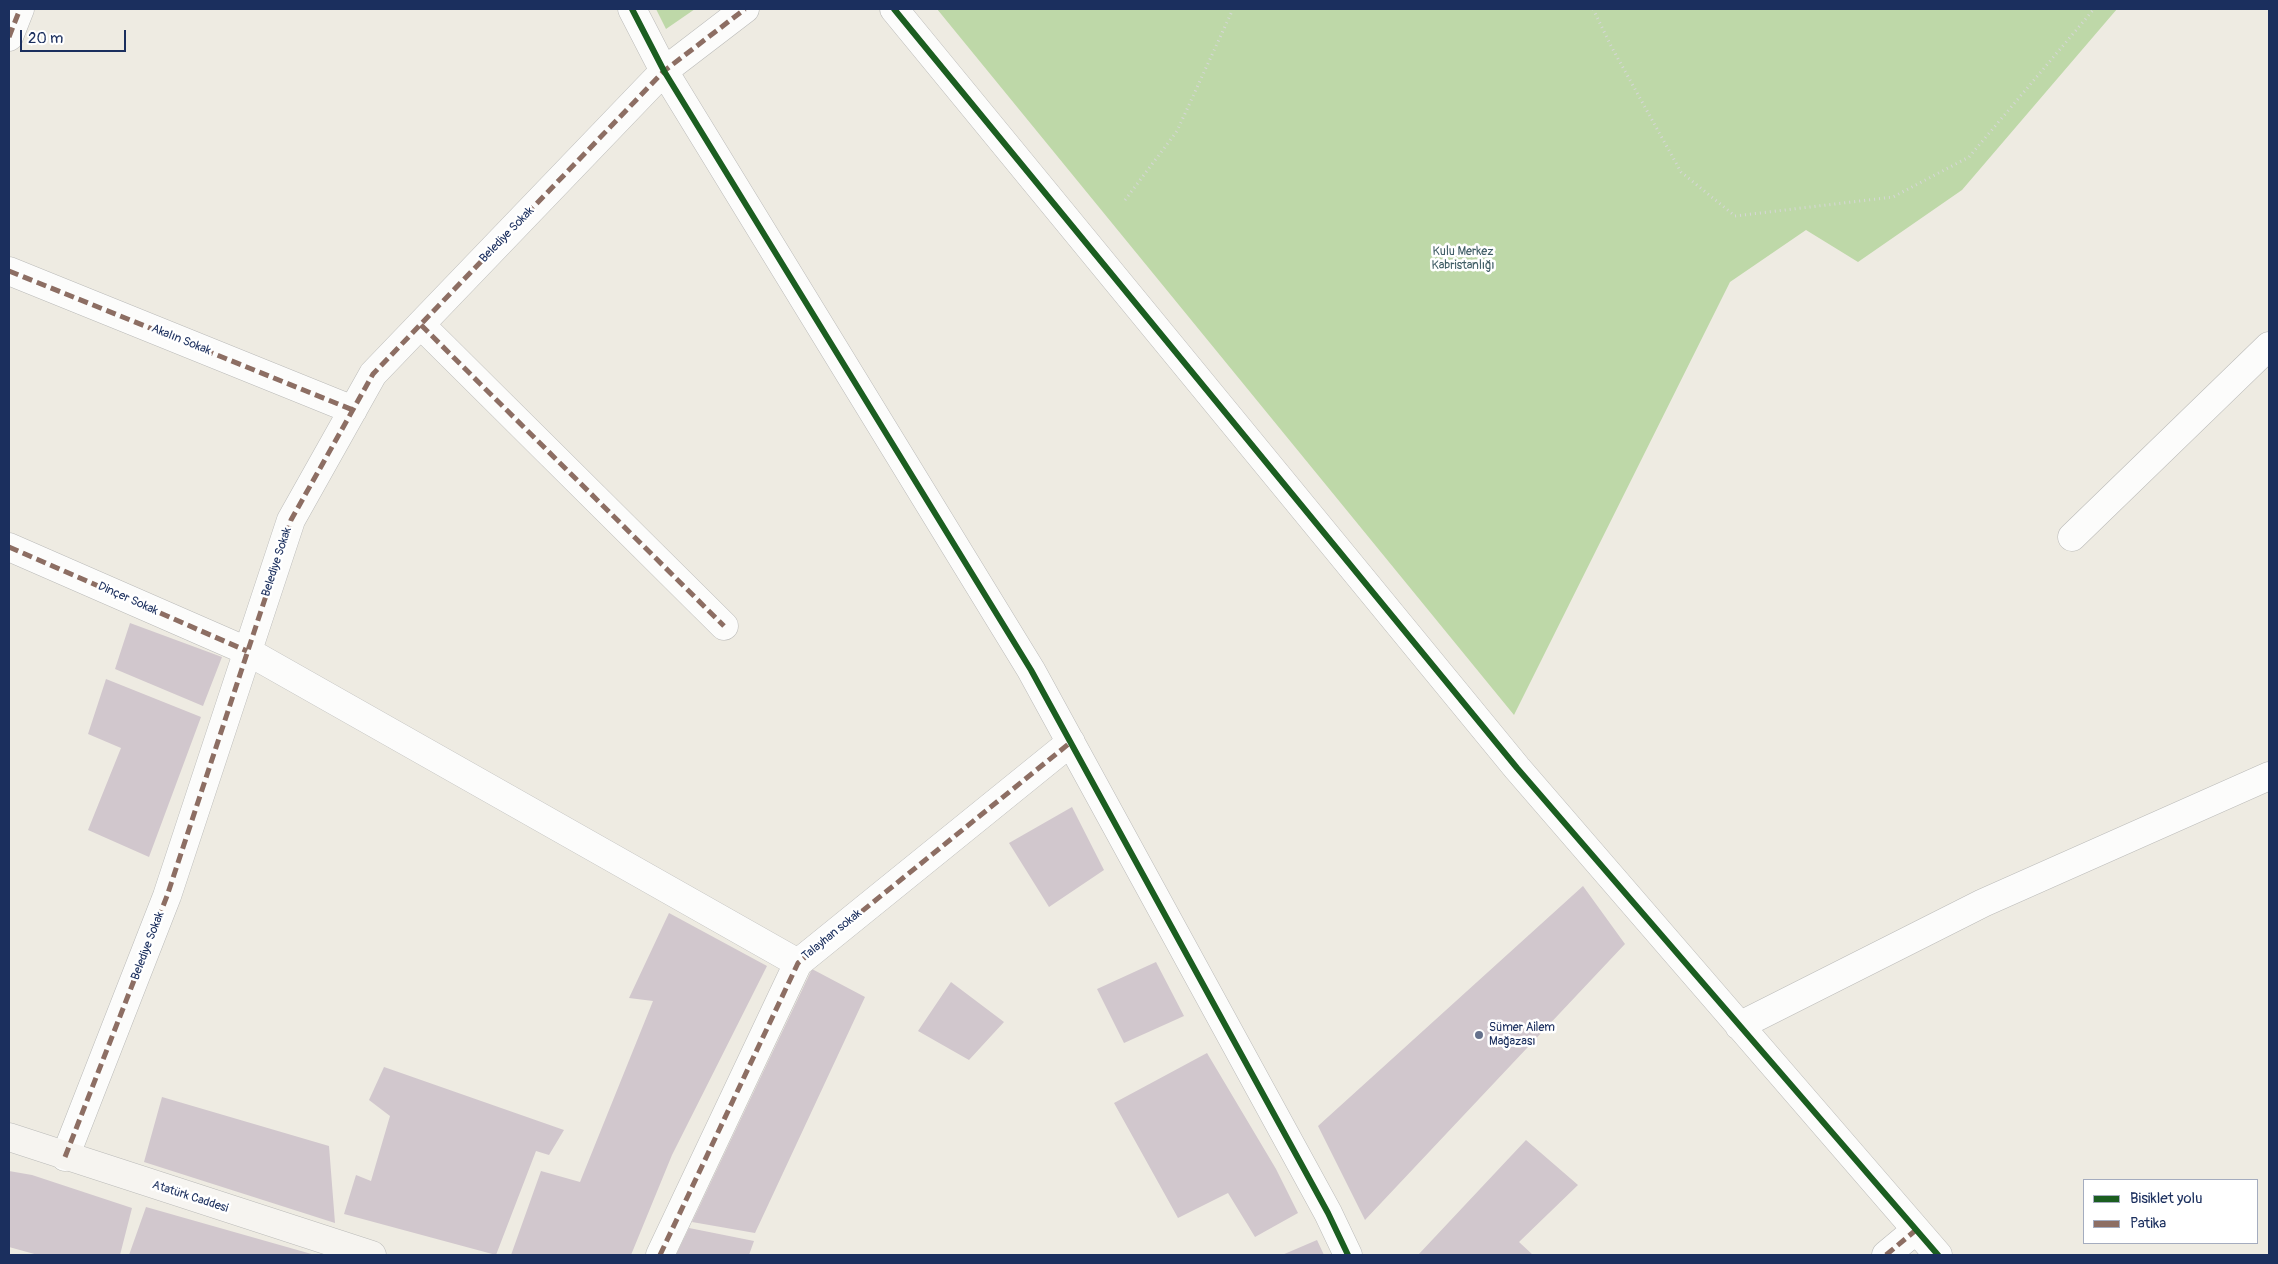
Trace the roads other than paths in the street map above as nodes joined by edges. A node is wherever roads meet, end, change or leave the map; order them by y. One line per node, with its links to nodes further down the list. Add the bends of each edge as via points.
1 (20, 9): 5 (street)
2 (632, 9): 6 (street)
3 (745, 9): 6 (street, Belediye Sokak)
4 (894, 9): 18 (street, via 1517,768)
5 (9, 37)
6 (664, 71): 8 (street, Belediye Sokak); 15 (street, via 1031,670)
7 (9, 271): 10 (street, Akalın Sokak)
8 (421, 325): 10 (street, Belediye Sokak, via 373,374); 13 (street)
9 (2269, 346): 11 (street)
10 (353, 410): 14 (street, Belediye Sokak, via 290,520)
11 (2072, 537)
12 (9, 547): 14 (street, Dinçer Sokak)
13 (724, 626)
14 (247, 651): 17 (street, Dinçer Sokak); 20 (street, Belediye Sokak, via 167,896)
15 (1071, 742): 17 (street, Talayhan sokak); 24 (street, via 1328,1212)
16 (2269, 776): 18 (street, via 1983,903)
17 (798, 963): 23 (street, Talayhan sokak)
18 (1739, 1026): 21 (street)
19 (9, 1137): 20 (street, Atatürk Caddesi)
20 (65, 1157): 22 (street, Atatürk Caddesi)
21 (1916, 1230): 25 (street); 26 (street)
22 (372, 1255)
23 (660, 1255)
24 (1348, 1255)
25 (1886, 1255)
26 (1938, 1255)

